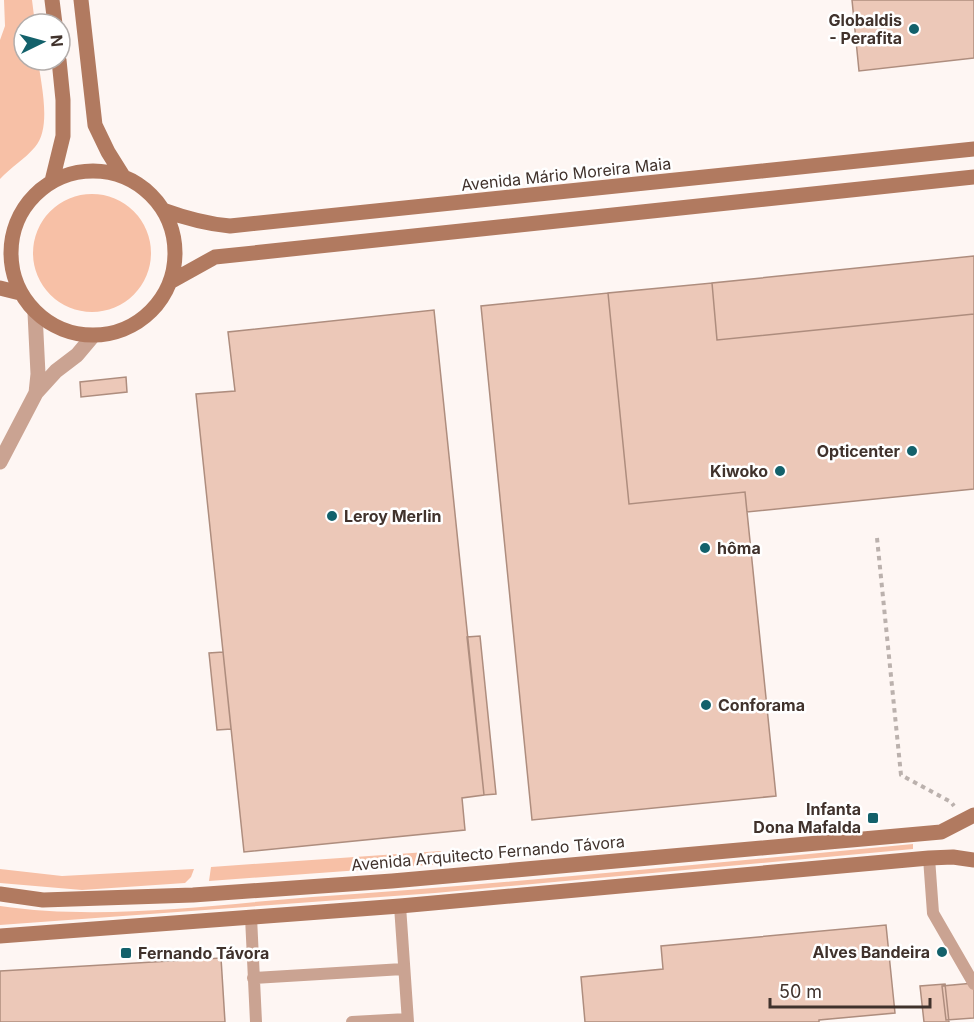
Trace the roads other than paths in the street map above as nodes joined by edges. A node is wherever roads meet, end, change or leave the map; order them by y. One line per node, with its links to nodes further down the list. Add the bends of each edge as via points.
1 (81, 0): 4 (main road, via 95,124)
2 (60, 72): 6 (main road, via 63,136)
3 (974, 149): 7 (main road, Avenida Mário Moreira Maia, via 230,226 200,222)
4 (123, 176): 6 (main road, via 99,170 75,172); 7 (main road, via 146,190)
5 (974, 177): 9 (main road, via 215,257)
6 (52, 181): 8 (main road, via 34,195)
7 (163, 210): 9 (main road, via 175,245)
8 (6, 236): 11 (main road)
9 (170, 282): 13 (main road, via 159,304 141,321 119,332)
10 (0, 288): 11 (main road)
11 (20, 293): 12 (main road)
12 (35, 313): 13 (main road, via 72,334); 14 (street)
13 (93, 336): 14 (street)
14 (36, 393): 15 (street)
15 (0, 462)
16 (968, 818): 19 (main road, Avenida Arquitecto Fernando Távora, via 941,832 392,881 86,900)
17 (929, 858): 18 (main road); 20 (main road); 25 (lane, via 933,913)
18 (974, 860)
19 (0, 894)
20 (400, 906): 21 (main road); 23 (lane)
21 (251, 917): 22 (main road); 24 (lane)
22 (0, 936)
23 (404, 969): 24 (lane); 26 (lane)
24 (253, 978): 27 (lane)
25 (974, 984)
26 (408, 1020): 28 (lane)
27 (256, 1022)
28 (352, 1022)

